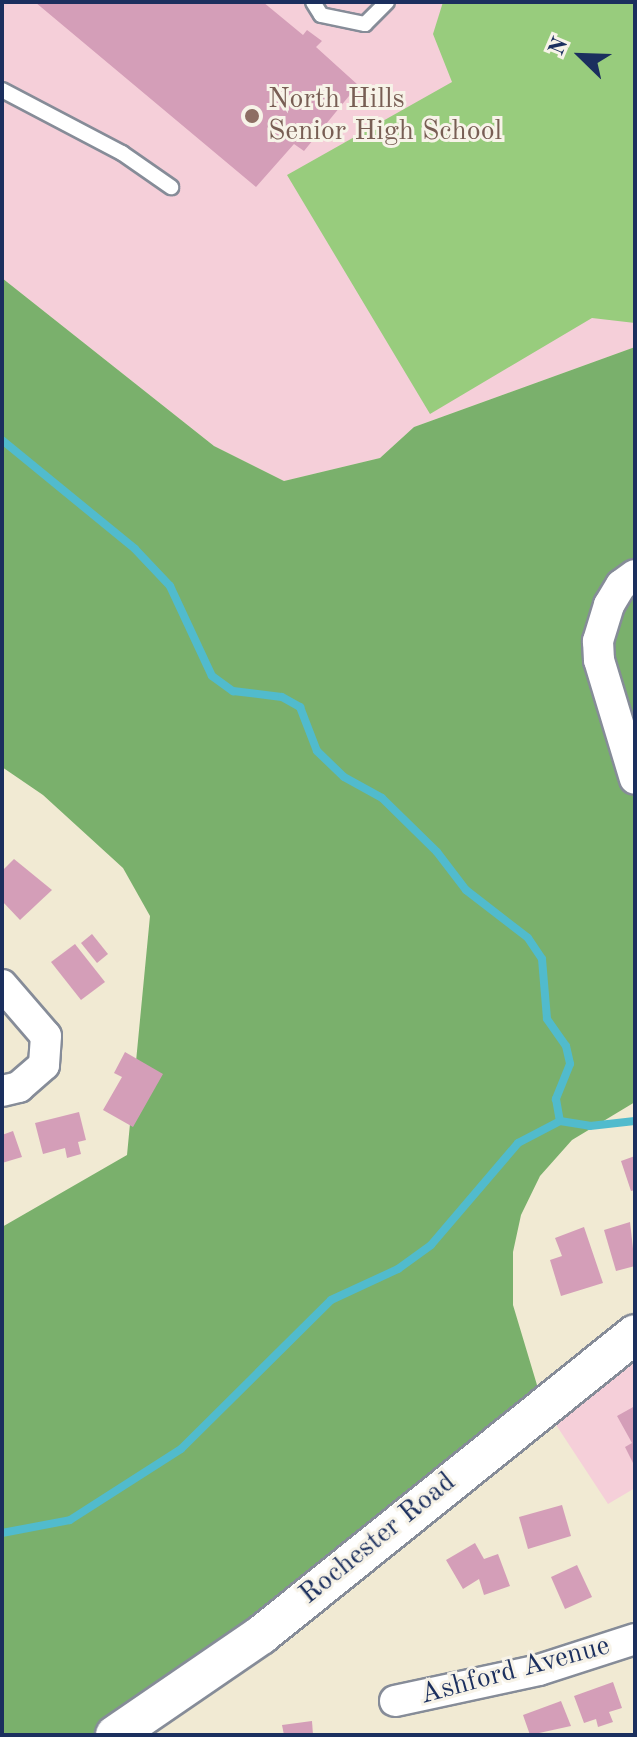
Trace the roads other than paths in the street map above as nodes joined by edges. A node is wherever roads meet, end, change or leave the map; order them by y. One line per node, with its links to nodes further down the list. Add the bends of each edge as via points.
1 (313, 2): 2 (lane, via 321,15 365,24)
2 (387, 2)
3 (2, 90): 4 (lane, via 122,153)
4 (171, 187)
5 (635, 575): 6 (street, via 621,585 609,605 598,641)
6 (635, 779)
7 (2, 985): 8 (street, via 46,1036 44,1065 19,1087)
8 (2, 1091)
9 (635, 1334): 12 (street, Rochester Road, via 261,1635)
10 (635, 1639): 11 (street, Ashford Avenue, via 539,1670)
11 (395, 1701)
12 (115, 1735)

